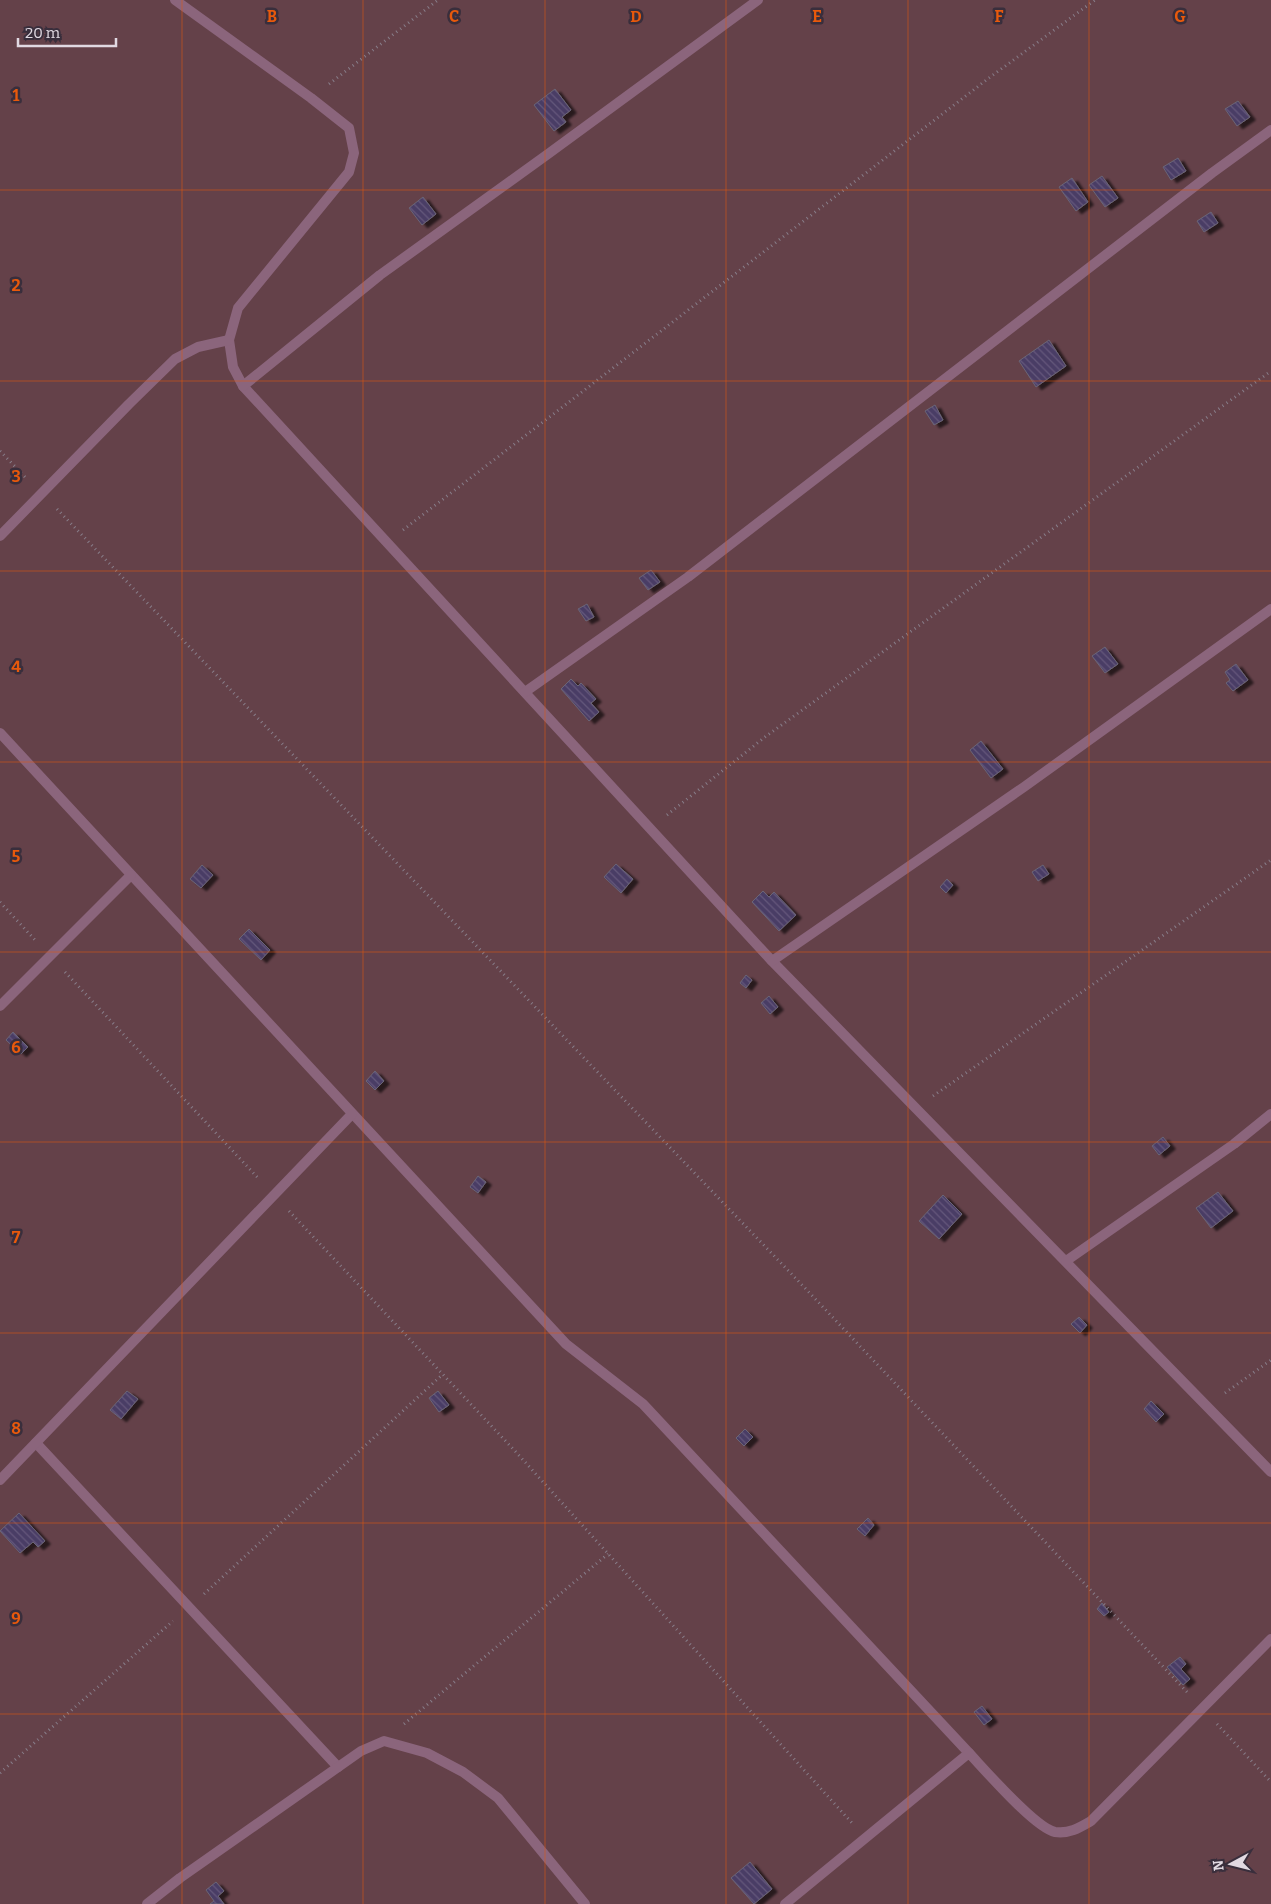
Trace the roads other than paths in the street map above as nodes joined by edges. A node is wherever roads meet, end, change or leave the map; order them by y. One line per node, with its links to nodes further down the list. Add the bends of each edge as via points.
1 (175, 0): 4 (street, via 349,128 354,152 349,172 238,308)
2 (758, 0): 5 (street, via 380,275)
3 (1271, 130): 8 (street, via 688,578)
4 (229, 340): 5 (street, via 233,367); 6 (street, via 198,347 175,360)
5 (243, 386): 8 (street)
6 (0, 536)
7 (1271, 609): 11 (street, via 1024,787)
8 (525, 692): 11 (street)
9 (0, 733): 10 (street)
10 (131, 875): 12 (street); 13 (street)
11 (772, 961): 15 (street)
12 (0, 1006)
13 (352, 1114): 16 (street); 20 (street, via 566,1344 643,1404)
14 (1271, 1114): 15 (street, via 1234,1144)
15 (1066, 1261): 17 (street)
16 (36, 1443): 18 (street); 21 (street)
17 (1271, 1472)
18 (0, 1480)
19 (1271, 1639): 20 (street, via 1091,1821 1074,1831 1054,1832 1036,1822)
20 (968, 1753): 24 (street)
21 (338, 1767): 22 (street); 23 (street, via 384,1741 427,1753 463,1772 498,1798)
22 (147, 1904)
23 (585, 1904)
24 (785, 1904)

